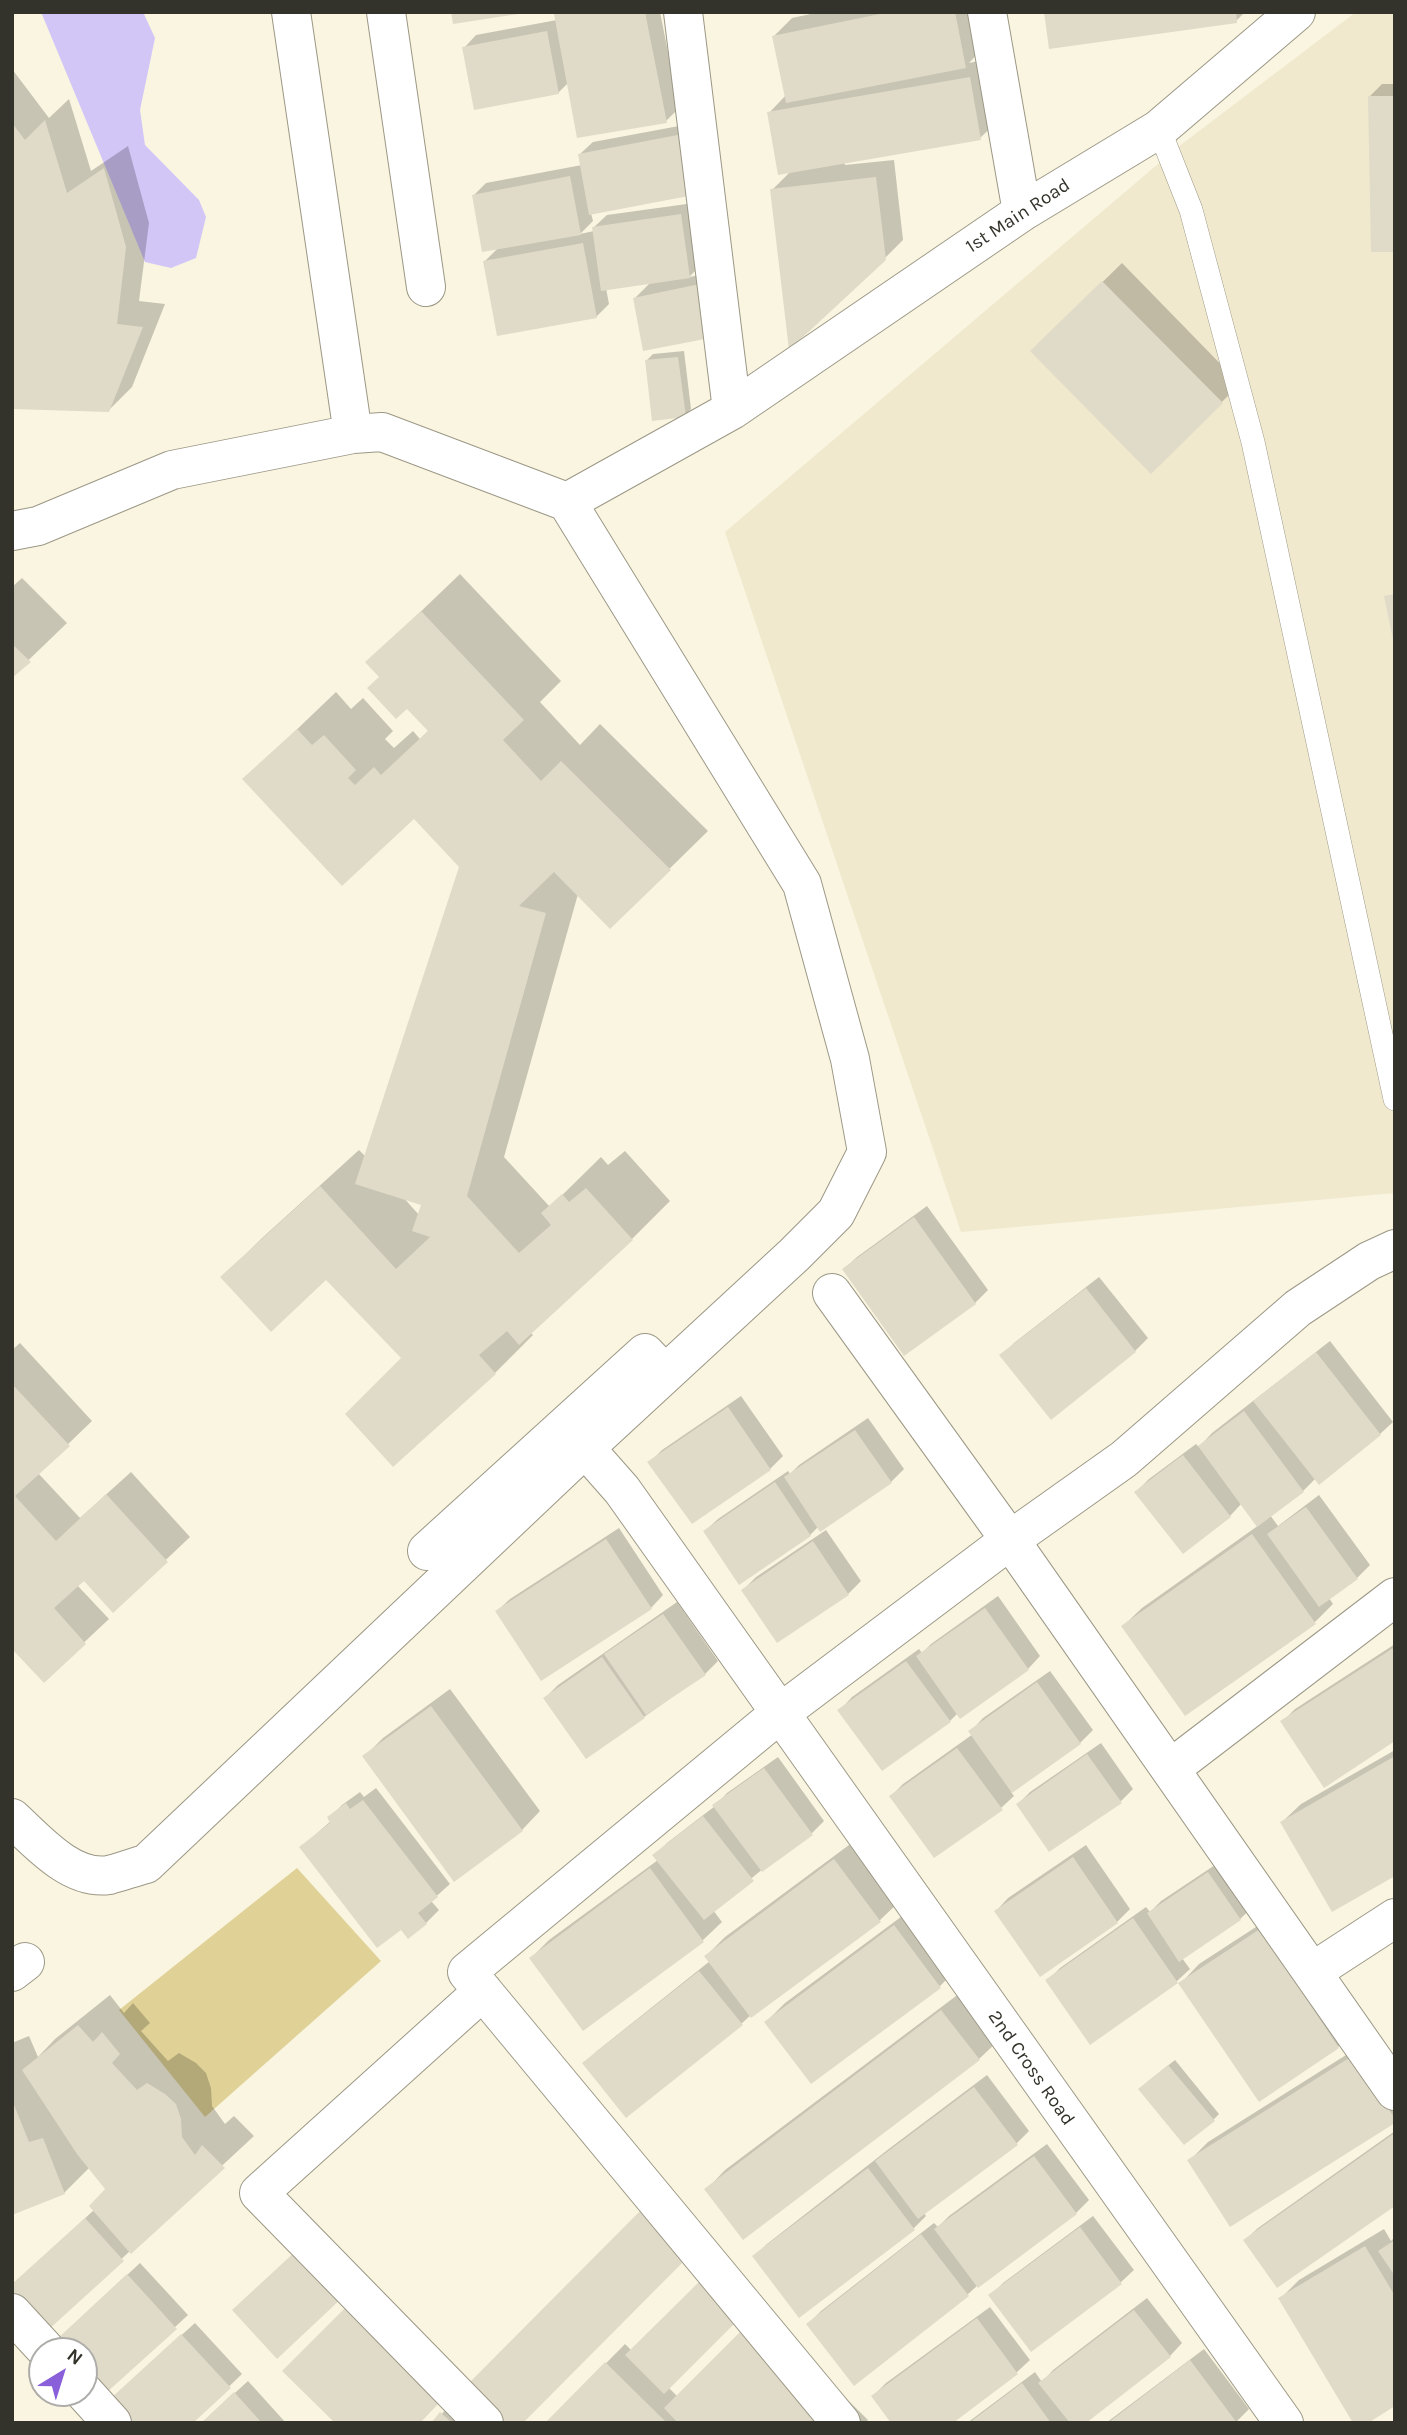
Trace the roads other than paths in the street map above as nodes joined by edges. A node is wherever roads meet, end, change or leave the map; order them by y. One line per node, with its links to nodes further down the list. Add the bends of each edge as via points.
1 (291, 12): 10 (street)
2 (386, 12): 8 (street)
3 (684, 12): 9 (street)
4 (987, 12): 7 (street)
5 (1296, 12): 6 (street, 1st Main Road)
6 (1159, 129): 7 (street, 1st Main Road); 13 (lane, via 1191,210 1254,442)
7 (1022, 212): 9 (street, 1st Main Road)
8 (426, 287)
9 (732, 410): 11 (street, 1st Main Road)
10 (353, 434): 11 (street, via 382,432); 12 (street, via 172,470 38,526)
11 (567, 502): 16 (street, via 802,884 850,1059 866,1153 836,1213)
12 (12, 531)
13 (1395, 1099)
14 (1395, 1249): 18 (street, via 1297,1308 1124,1459)
15 (832, 1293): 18 (street)
16 (665, 1374): 17 (street); 19 (street, via 645,1353)
17 (585, 1448): 21 (street, 2nd Cross Road, via 622,1490); 23 (street, via 146,1864 106,1875 78,1871)
18 (1010, 1540): 21 (street); 22 (street)
19 (427, 1551)
20 (1395, 1597): 22 (street)
21 (779, 1714): 26 (street, via 467,1972); 32 (street, 2nd Cross Road)
22 (1170, 1769): 25 (street)
23 (12, 1818)
24 (1395, 1918): 25 (street)
25 (1312, 1972): 27 (street)
26 (483, 1991): 30 (street, via 259,2193); 31 (street)
27 (1395, 2091)
28 (12, 2314): 29 (street)
29 (34, 2337)
30 (484, 2423)
31 (841, 2423)
32 (1284, 2423)

